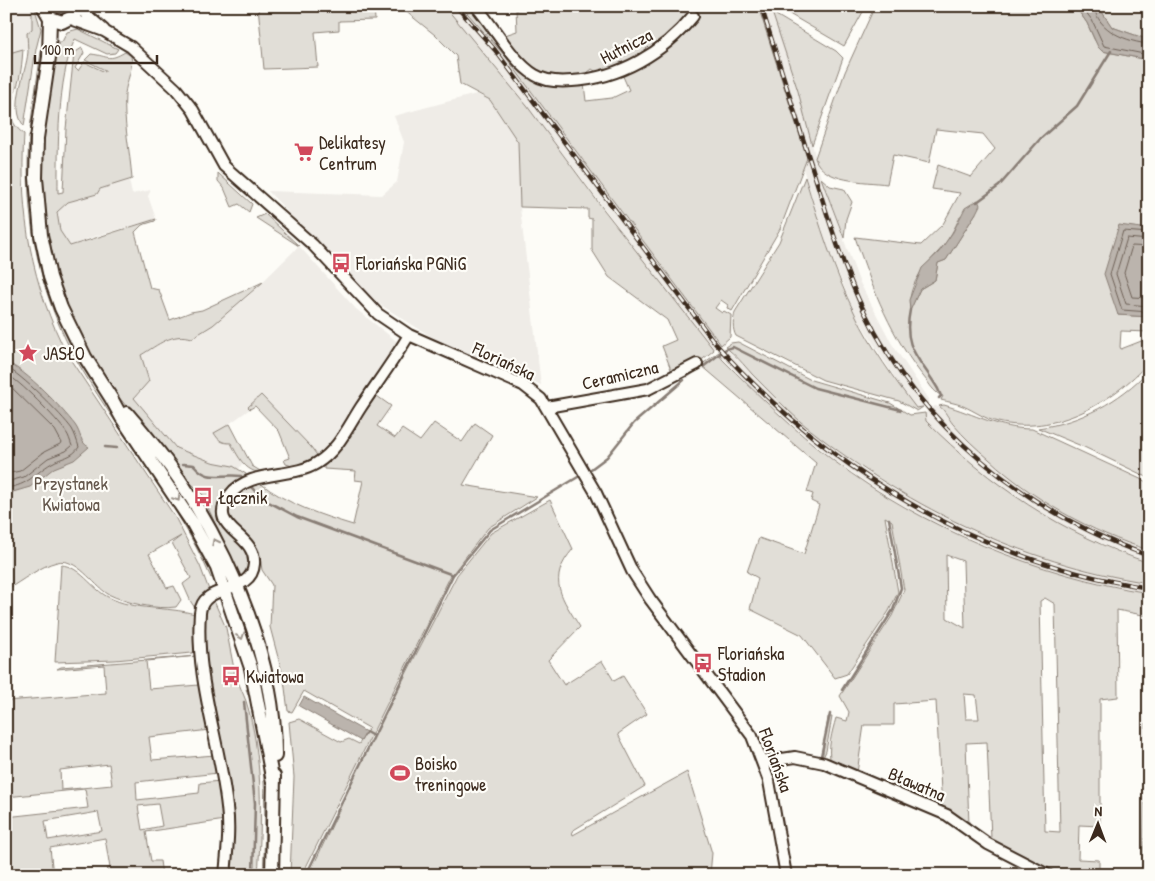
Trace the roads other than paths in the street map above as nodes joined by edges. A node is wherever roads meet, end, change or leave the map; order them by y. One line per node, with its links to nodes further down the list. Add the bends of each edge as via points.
1 (43, 6): 3 (main road)
2 (476, 6): 4 (street, Hutnicza, via 524,67 540,78 557,81 601,77 624,69 659,49)
3 (68, 15): 5 (street, Floriańska, via 131,47 176,89 193,110 230,173 307,239 378,314); 8 (main road, via 49,57 36,152 36,192 50,277 68,324 89,364)
4 (693, 16)
5 (409, 335): 7 (street, Floriańska, via 528,388); 8 (street, via 327,456 315,465 240,485 228,497 223,511 225,523 247,542 254,558 250,576)
6 (697, 364): 7 (street, Ceramiczna, via 648,389)
7 (547, 407): 9 (street, Floriańska, via 596,493 641,585 748,730)
8 (231, 588): 10 (street, via 205,599 199,619 207,706 227,807 229,836); 11 (main road, via 251,668 273,782)
9 (763, 762): 12 (street, Floriańska, via 774,801); 13 (street, Bławatna, via 795,757 822,762 947,815 988,844)
10 (225, 875)
11 (272, 875)
12 (786, 875)
13 (1048, 875)

